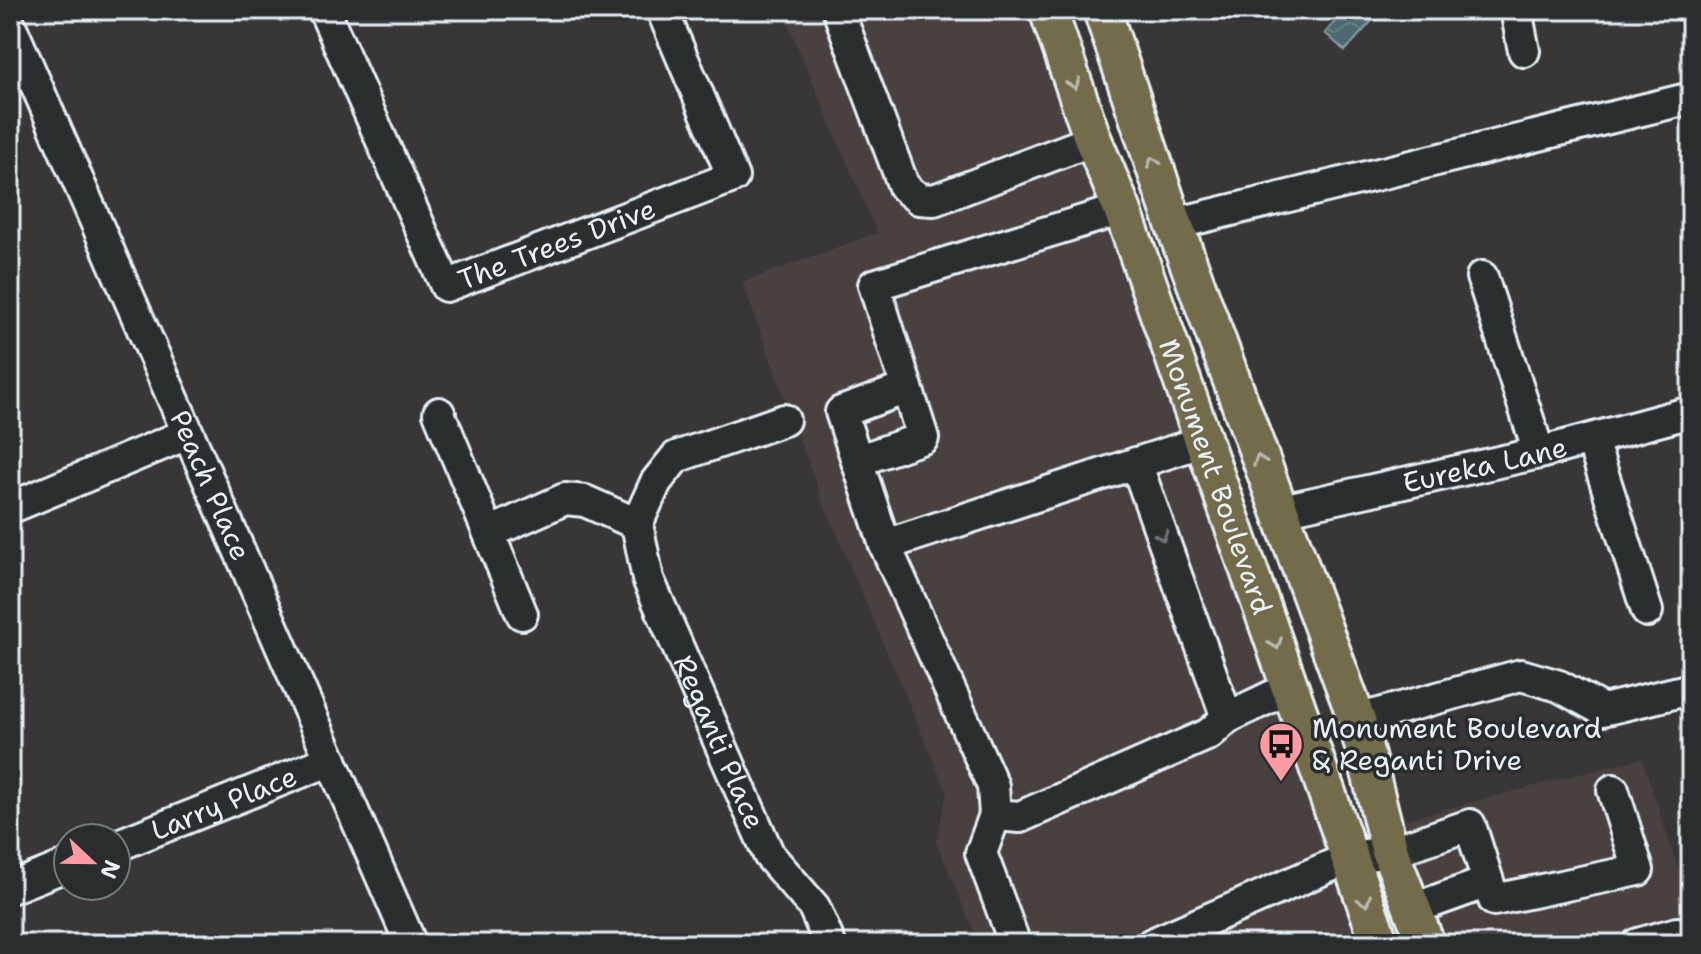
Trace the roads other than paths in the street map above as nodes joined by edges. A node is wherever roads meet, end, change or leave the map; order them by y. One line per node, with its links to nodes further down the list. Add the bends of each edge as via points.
1 (324, 10): 2 (street, The Trees Drive, via 446,286 733,177)
2 (662, 10)
3 (838, 10): 10 (street, via 904,187 919,199 934,200)
4 (1048, 10): 10 (main road, Monument Boulevard, one-way to 10)
5 (1102, 10): 12 (main road, Monument Boulevard, one-way to 5)
6 (1516, 10): 8 (street)
7 (10, 25): 18 (street, Peach Place)
8 (1524, 51)
9 (1691, 98): 12 (street)
10 (1093, 140): 11 (main road, Monument Boulevard)
11 (1122, 209): 14 (street, via 874,285); 20 (main road, Monument Boulevard)
12 (1174, 224): 25 (main road, Monument Boulevard, one-way to 12)
13 (1482, 277): 21 (street)
14 (907, 388): 22 (street, via 841,412); 22 (street, via 923,438)
15 (1691, 412): 19 (street, Eureka Lane)
16 (439, 413): 27 (street)
17 (784, 420): 26 (street, via 676,457 656,482)
18 (187, 434): 24 (street); 35 (street, Peach Place)
19 (1592, 440): 21 (street, Eureka Lane); 29 (street)
20 (1201, 442): 23 (street); 31 (main road, Monument Boulevard, one-way to 31)
21 (1539, 453): 25 (street, Eureka Lane)
22 (857, 461): 28 (street)
23 (1136, 463): 28 (street); 33 (street, one-way to 33)
24 (10, 508)
25 (1278, 511): 34 (main road, Monument Boulevard)
26 (637, 524): 27 (street, via 585,501 565,499); 47 (street, Reganti Place, via 648,579 769,855 814,907)
27 (489, 533): 30 (street)
28 (885, 545): 37 (street, via 993,786)
29 (1647, 611)
30 (522, 614)
31 (1291, 687): 33 (street); 40 (main road, Monument Boulevard)
32 (1691, 689): 34 (street, via 1603,710 1559,686 1521,675)
33 (1227, 718): 37 (street, via 1209,734 1020,817)
34 (1357, 720): 39 (main road, Monument Boulevard)
35 (331, 760): 38 (street, Larry Place); 46 (street, Peach Place)
36 (1613, 790): 42 (street, via 1638,870 1494,900)
37 (995, 815): 48 (street, via 981,853)
38 (132, 840)
39 (1390, 852): 40 (street); 42 (street, via 1470,825); 44 (main road, Monument Boulevard)
40 (1351, 857): 49 (street); 50 (main road, Monument Boulevard, one-way to 50)
41 (52, 871): 43 (street)
42 (1488, 882): 44 (street)
43 (10, 888)
44 (1413, 909): 51 (main road, Monument Boulevard)
45 (1677, 933): 52 (street)
46 (411, 944)
47 (830, 944)
48 (1015, 944)
49 (1152, 944)
50 (1380, 944)
51 (1426, 944)
52 (1638, 944)

